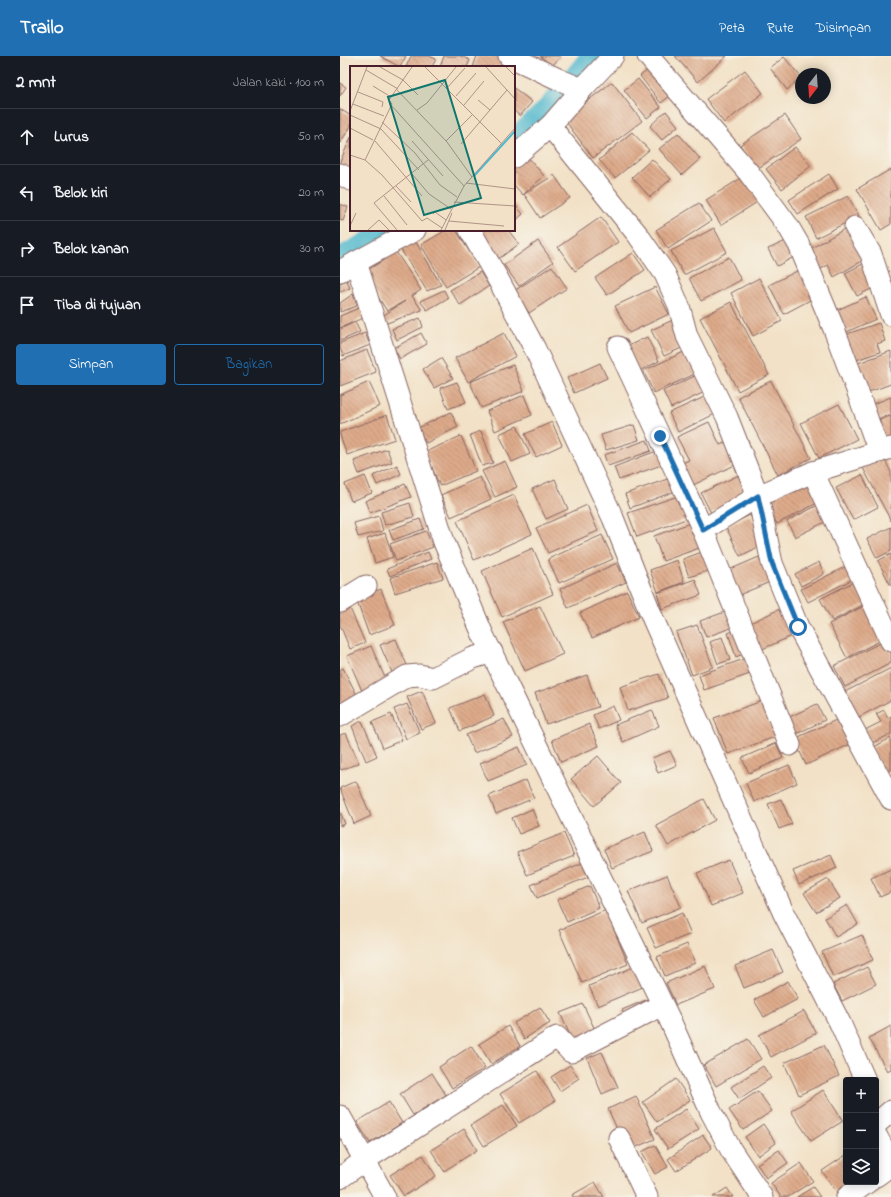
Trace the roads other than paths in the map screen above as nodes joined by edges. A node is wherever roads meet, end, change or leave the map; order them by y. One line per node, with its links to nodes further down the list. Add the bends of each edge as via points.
1 (509, 56): 4 (street)
2 (613, 56): 4 (street)
3 (648, 56): 15 (street, via 749,173 788,226 799,245 857,390)
4 (582, 89): 5 (street)
5 (550, 126): 6 (street); 17 (street, via 638,235 665,274 676,299 687,336 727,417)
6 (515, 156)
7 (340, 174): 8 (street)
8 (350, 179)
9 (855, 227): 13 (street, via 871,254)
10 (412, 231): 12 (street)
11 (471, 231): 27 (street, via 538,356 613,518 654,620 781,907 840,1023)
12 (348, 267): 22 (street, via 444,542)
13 (891, 315)
14 (618, 348): 18 (street)
15 (885, 450): 16 (street)
16 (813, 472): 17 (street); 21 (street)
17 (758, 496): 18 (street); 25 (street, via 772,563 798,627)
18 (703, 530): 24 (street)
19 (366, 586): 20 (street)
20 (340, 602)
21 (891, 641)
22 (492, 652): 23 (street, via 473,658 433,678 408,676); 26 (street)
23 (340, 716)
24 (790, 745)
25 (891, 799)
26 (662, 1005): 31 (street, via 571,1052 557,1037); 36 (street, via 711,1112 731,1150)
27 (864, 1077)
28 (340, 1116): 31 (street)
29 (880, 1119): 32 (street, via 888,1163)
30 (619, 1138): 35 (street)
31 (365, 1160): 33 (street); 34 (street)
32 (879, 1174)
33 (340, 1178)
34 (385, 1197)
35 (647, 1197)
36 (762, 1197)

